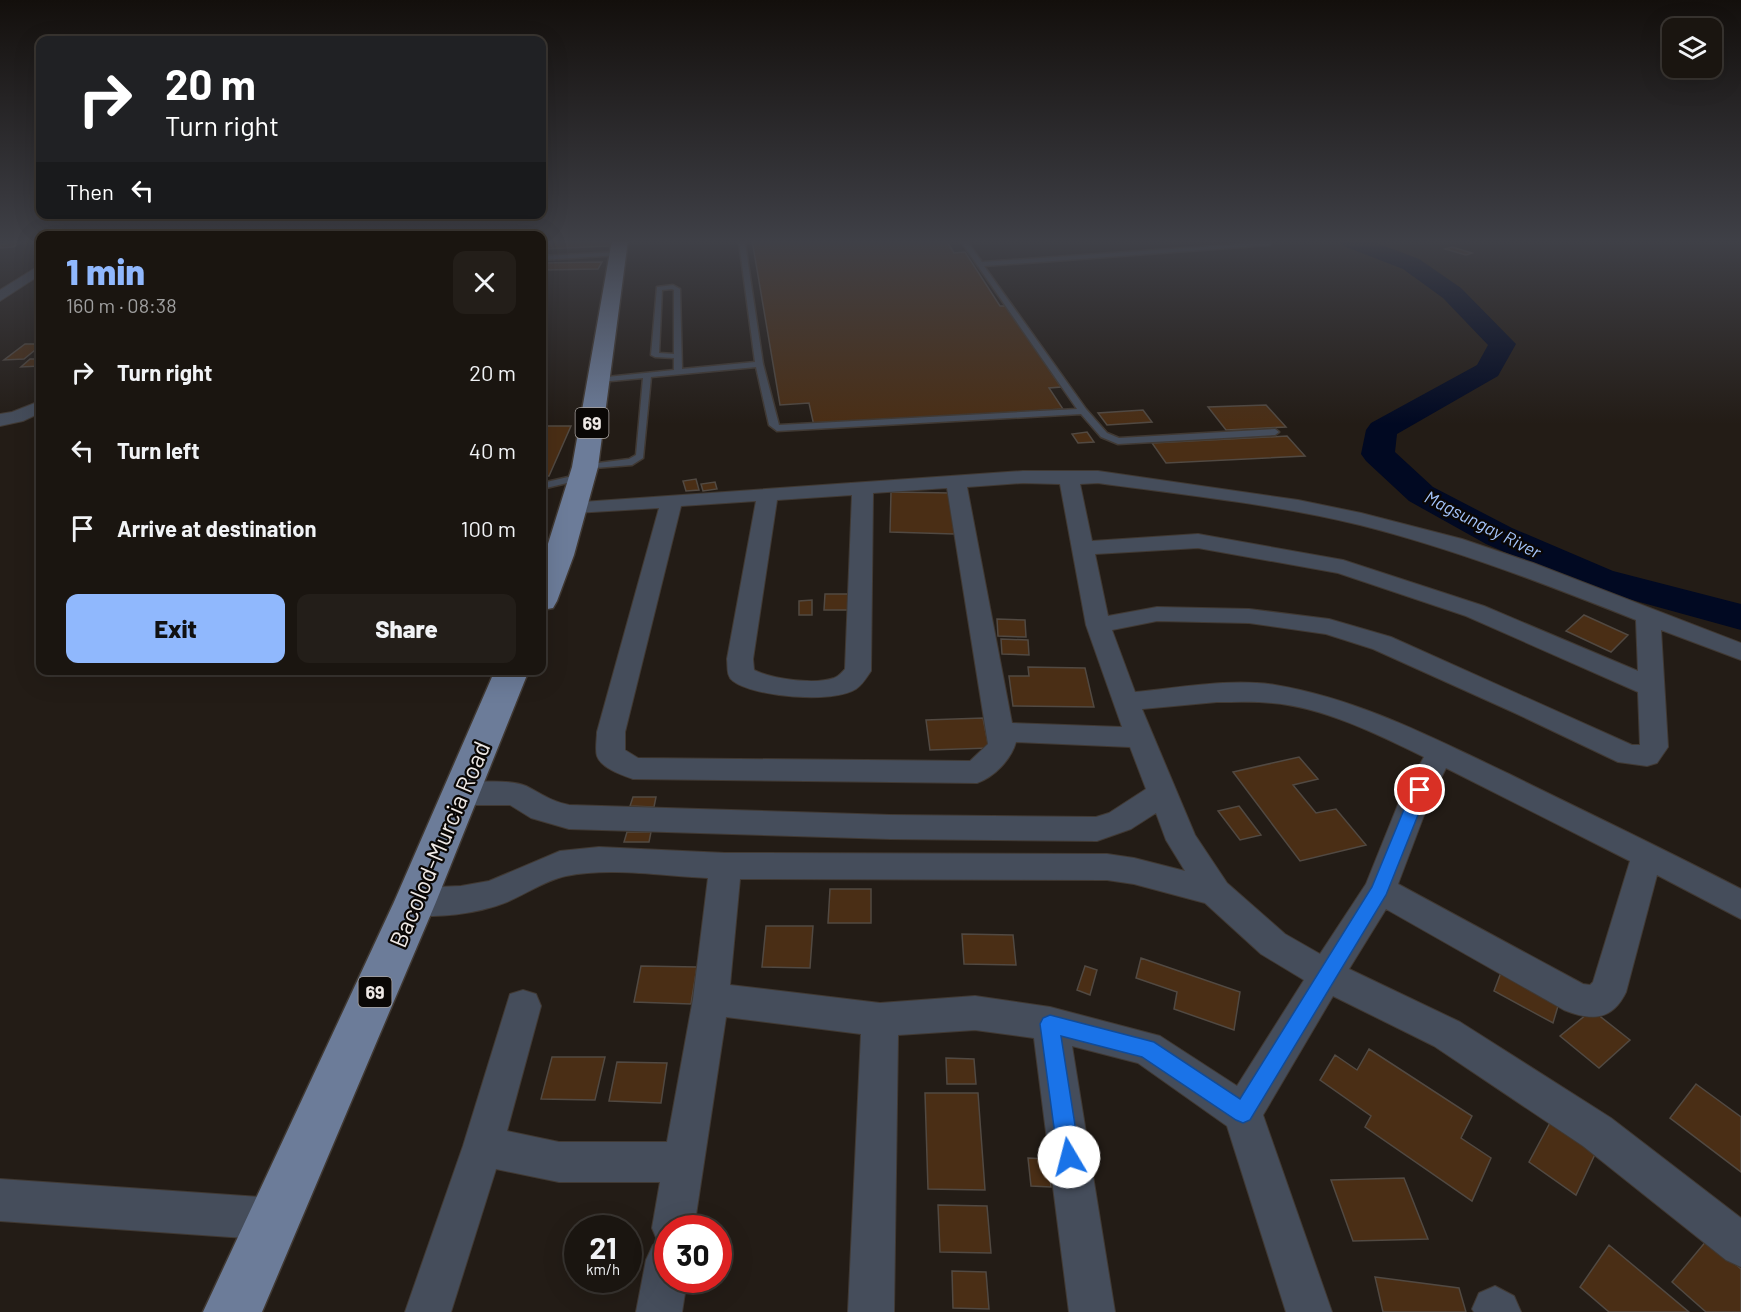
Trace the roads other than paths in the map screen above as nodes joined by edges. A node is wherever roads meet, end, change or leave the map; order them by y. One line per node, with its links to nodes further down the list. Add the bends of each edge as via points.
1 (611, 301): 12 (main road, 69)
2 (658, 301): 7 (lane)
3 (676, 301): 6 (lane)
4 (750, 301): 9 (lane)
5 (1007, 301): 14 (lane)
6 (676, 310): 7 (lane); 8 (lane)
7 (658, 311): 8 (lane, via 655,355)
8 (678, 356): 10 (lane)
9 (759, 364): 10 (lane); 14 (lane, via 773,425 777,428)
10 (678, 370): 11 (lane)
11 (647, 375): 12 (lane); 17 (lane, via 640,456 632,462)
12 (600, 380): 17 (main road, 69)
13 (36, 408): 15 (street)
14 (1083, 411): 16 (lane, via 1104,435 1118,441)
15 (0, 420)
16 (1275, 432)
17 (584, 472): 20 (lane); 24 (main road, 69)
18 (1069, 478): 19 (street); 25 (street); 27 (street, via 1098,477 1235,496 1361,519 1454,544)
19 (956, 482): 21 (street); 33 (street)
20 (546, 485)
21 (863, 487): 22 (street); 22 (street, via 858,671 845,684 830,687 786,688 752,681 741,674 740,659)
22 (767, 495): 23 (street)
23 (672, 500): 24 (street); 33 (street, via 611,732 611,755 633,768 977,772 997,753 1002,744)
24 (575, 507): 26 (main road, 69)
25 (1082, 548): 28 (street); 31 (street, via 1198,541 1343,567 1475,611)
26 (546, 591)
27 (1648, 616): 29 (street); 31 (street)
28 (1098, 625): 31 (street, via 1168,614 1249,616 1329,627 1382,643 1628,755 1647,756 1654,747); 32 (street)
29 (1741, 652)
30 (510, 675): 36 (main road, Bacolod-Murcia Road / 69)
31 (1651, 687)
32 (1125, 702): 34 (street); 35 (street, via 1217,693 1274,694 1345,712)
33 (1000, 732): 34 (street)
34 (1139, 738): 37 (street)
35 (1440, 753): 41 (street); 46 (street, via 1414,802)
36 (461, 794): 38 (street, via 515,794 542,810 568,817); 48 (main road, Bacolod-Murcia Road / 69)
37 (1161, 794): 40 (street, via 1120,821); 47 (street, via 1182,840)
38 (673, 820): 39 (street); 42 (street)
39 (890, 827): 40 (street); 44 (street)
40 (1097, 829): 45 (street)
41 (1647, 855): 46 (street, via 1608,992 1595,1002 1577,999); 49 (street)
42 (666, 863): 43 (street); 48 (street, via 576,861 560,864 494,893 461,900)
43 (725, 866): 44 (street); 51 (street)
44 (892, 866): 45 (street)
45 (1107, 867): 47 (street)
46 (1380, 890): 50 (street)
47 (1215, 892): 50 (street, via 1273,944)
48 (415, 902): 60 (main road, Bacolod-Murcia Road / 69)
49 (1741, 905)
50 (1326, 975): 55 (street); 61 (street, via 1447,1034 1597,1132)
51 (711, 999): 53 (street); 57 (street)
52 (523, 1005): 56 (street)
53 (880, 1020): 54 (street, via 975,1013); 66 (street)
54 (1050, 1024): 55 (street, via 1147,1048); 67 (street)
55 (1243, 1113): 68 (street)
56 (483, 1146): 57 (street, via 559,1162); 64 (street)
57 (684, 1162): 59 (street)
58 (0, 1200): 60 (street)
59 (675, 1215)
60 (274, 1219): 63 (main road, Bacolod-Murcia Road / 69)
61 (1741, 1245)
62 (662, 1293): 65 (street)
63 (232, 1312)
64 (428, 1312)
65 (659, 1312)
66 (870, 1312)
67 (1092, 1312)
68 (1309, 1312)

